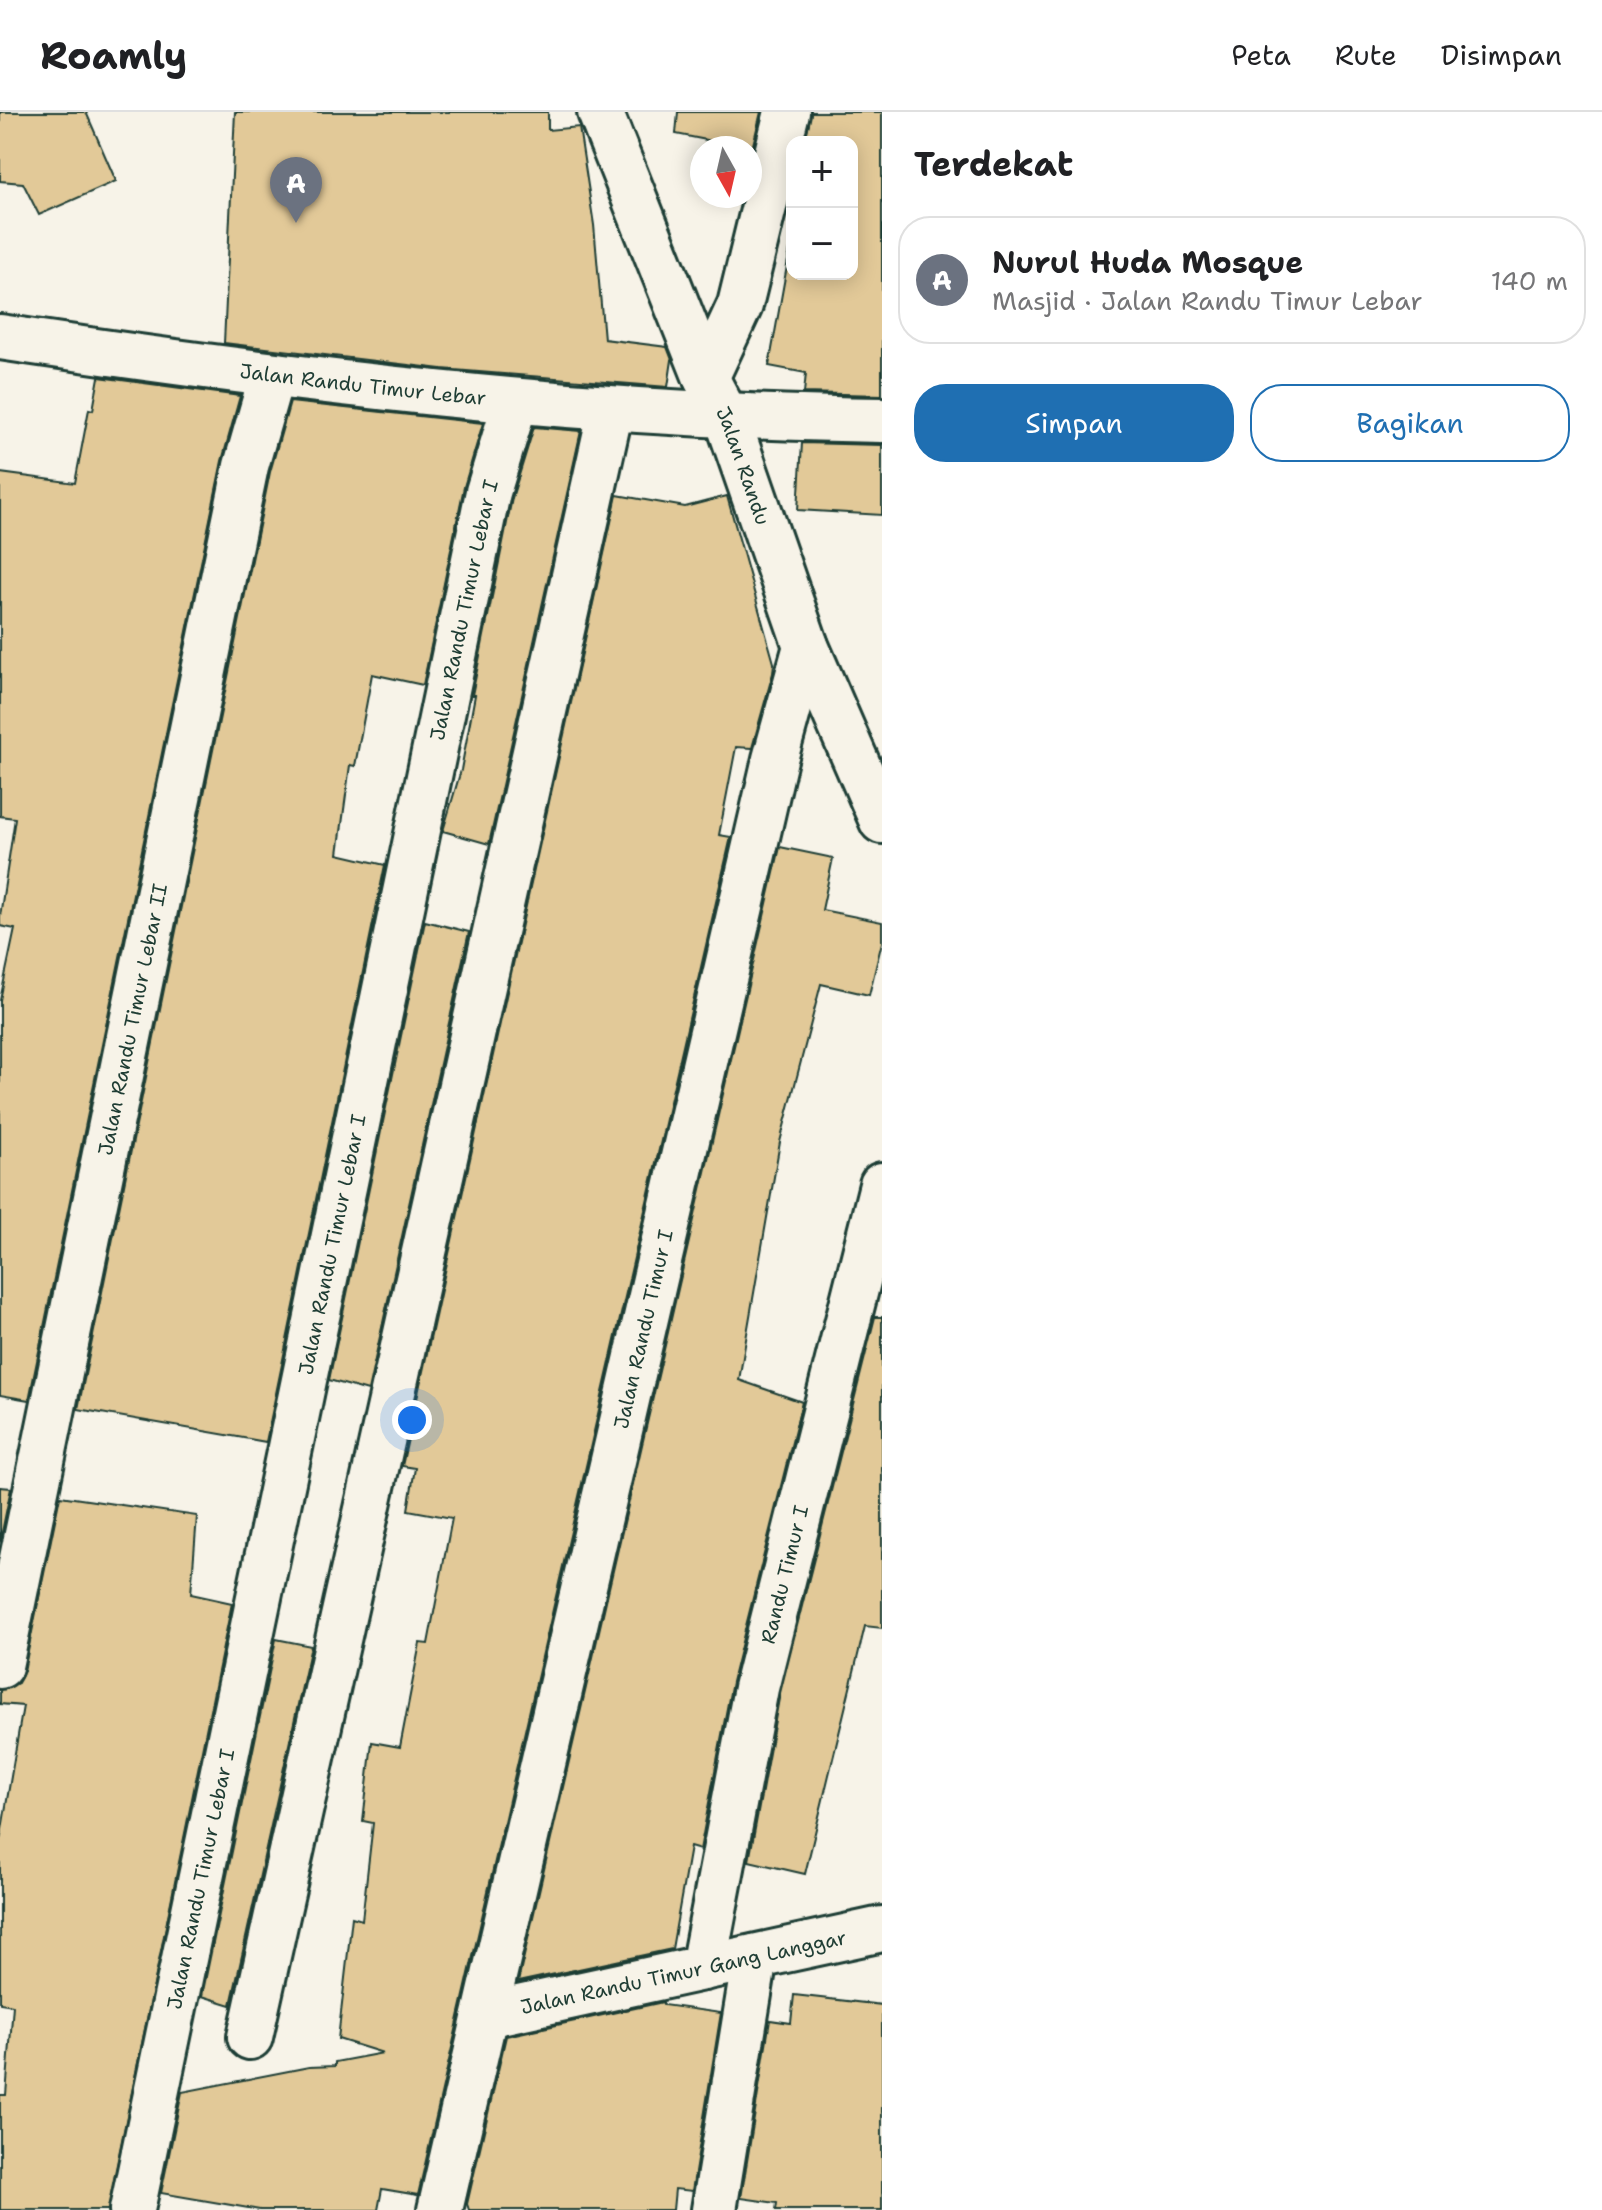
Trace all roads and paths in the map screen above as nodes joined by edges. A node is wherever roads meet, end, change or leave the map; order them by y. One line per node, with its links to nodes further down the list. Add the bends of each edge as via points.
1 (600, 112): 5 (street, Jalan Randu)
2 (787, 112): 5 (street, via 740,305)
3 (1, 344): 4 (street, Jalan Randu Timur Lebar)
4 (272, 375): 6 (street, Jalan Randu Timur Lebar); 13 (street, Jalan Randu Timur Lebar II, via 246,466)
5 (706, 378): 8 (street, Jalan Randu)
6 (515, 403): 7 (street, Jalan Randu Timur Lebar); 19 (street, Jalan Randu Timur Lebar I, via 488,492)
7 (611, 409): 8 (street, Jalan Randu Timur Lebar); 18 (street)
8 (727, 418): 9 (street, Jalan Randu Timur Lebar); 10 (street, Jalan Randu)
9 (882, 420)
10 (806, 646): 11 (street, Jalan Randu); 17 (street, Jalan Randu Timur I, via 775,759)
11 (882, 821)
12 (882, 1185): 16 (street, Randu Timur I, via 756,1688)
13 (0, 1666)
14 (882, 1929): 15 (street, Jalan Randu Timur Gang Langgar)
15 (755, 1957): 16 (street, Jalan Randu Timur Gang Langgar); 21 (street)
16 (703, 1968): 17 (street, Jalan Randu Timur Gang Langgar)
17 (486, 2015): 20 (street, Jalan Randu Timur I)
18 (250, 2037)
19 (132, 2210)
20 (440, 2210)
21 (714, 2210)

